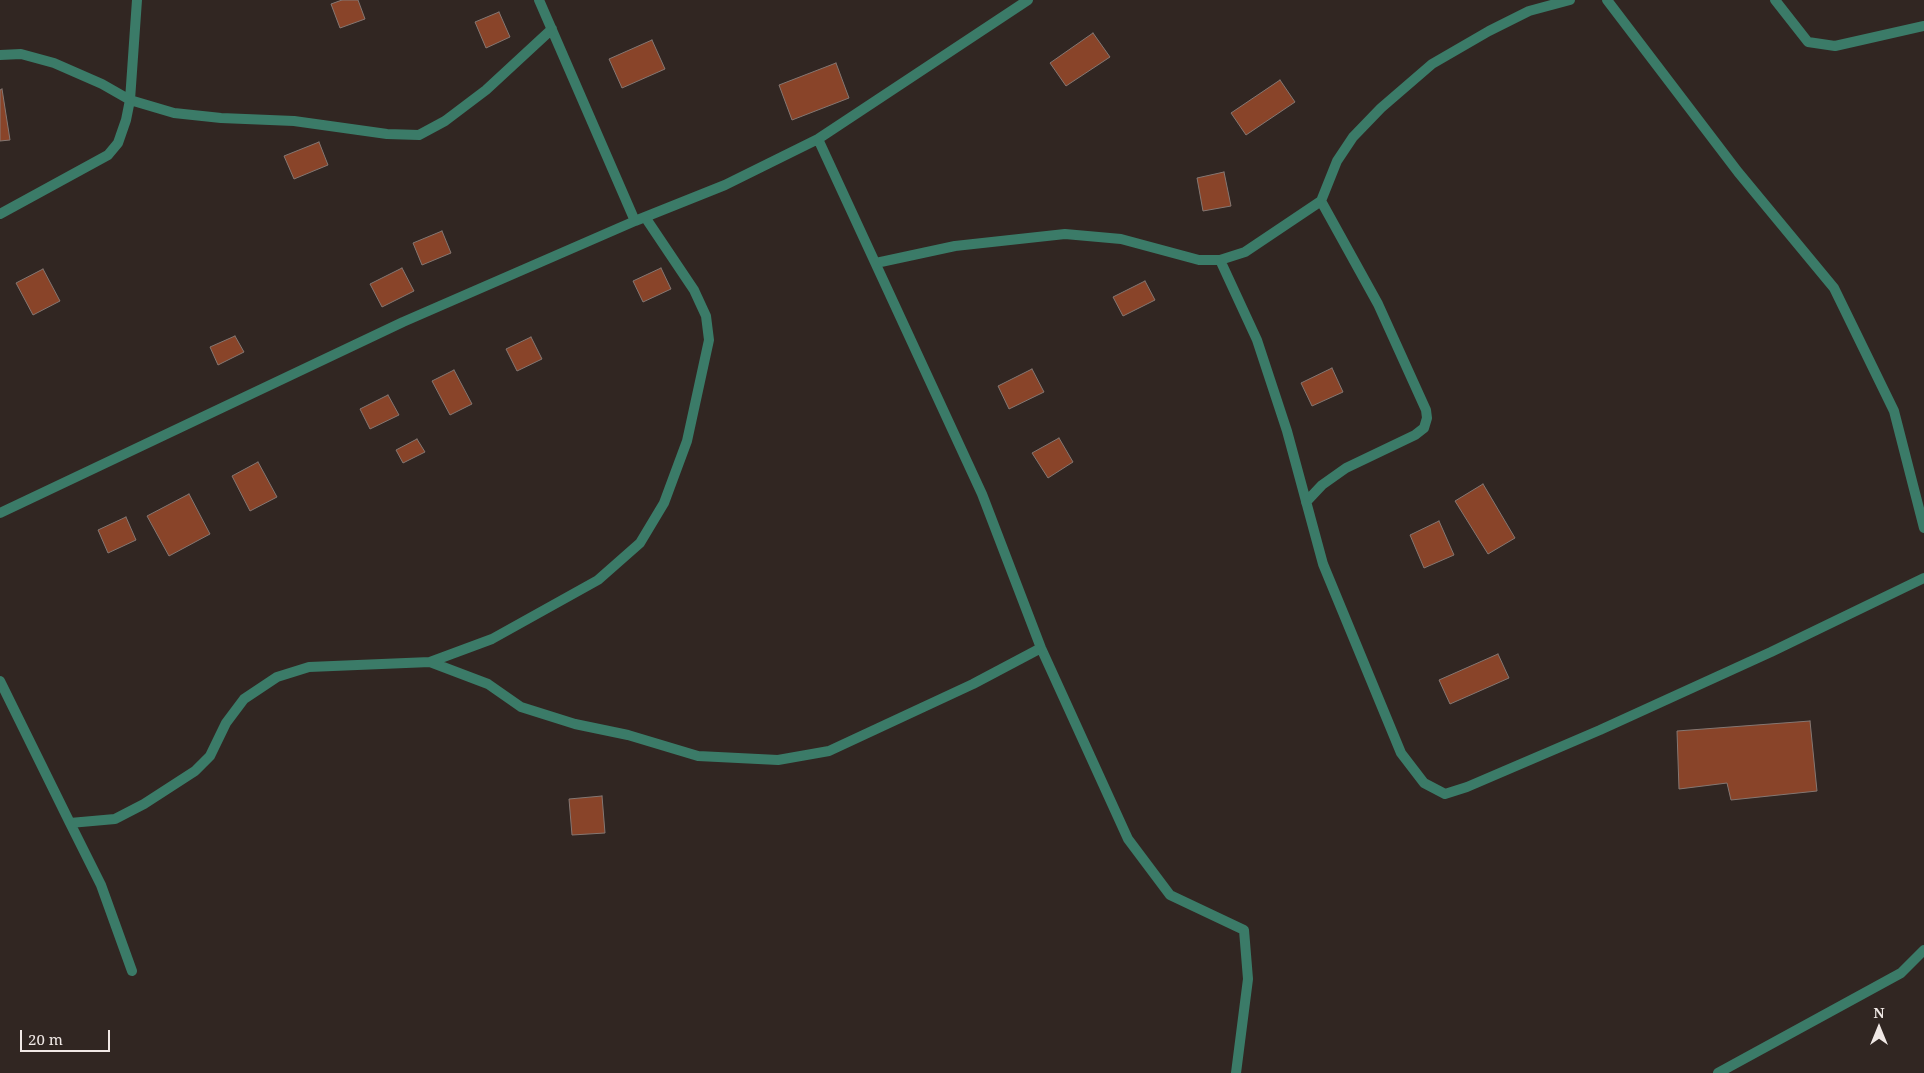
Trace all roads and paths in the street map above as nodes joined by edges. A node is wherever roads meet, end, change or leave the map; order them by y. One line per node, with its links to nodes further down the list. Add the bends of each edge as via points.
1 (137, 0): 10 (street)
2 (538, 0): 8 (street)
3 (1028, 0): 11 (street)
4 (1570, 0): 12 (street, via 1529,11 1432,64 1353,137 1337,161)
5 (1607, 0): 20 (street, via 1738,172 1834,288 1894,411)
6 (1775, 0): 7 (street, via 1808,42 1835,46)
7 (1924, 26)
8 (552, 29): 10 (street, via 486,90 445,121 419,135 387,134 294,121 174,113); 15 (street)
9 (0, 54): 10 (street, via 21,54 54,62)
10 (130, 100): 13 (street, via 118,143 108,154)
11 (818, 139): 14 (street, via 725,185); 17 (street)
12 (1321, 201): 16 (street, via 1245,252); 18 (street, via 1378,304 1427,418 1424,428 1346,468 1322,485)
13 (0, 214)
14 (646, 217): 15 (street); 23 (street, via 694,290 706,316 710,340 688,441 664,503 640,543 598,580 492,639)
15 (635, 221): 19 (street, via 403,322)
16 (1220, 260): 17 (street, via 1198,260 1121,239 1065,234 955,246); 18 (street, via 1257,340)
17 (876, 264): 22 (street, via 982,494)
18 (1306, 502): 21 (street, via 1323,564 1401,753 1424,783 1445,794 1600,730)
19 (0, 513)
20 (1924, 528)
21 (1924, 578)
22 (1041, 648): 23 (street, via 973,684 829,751 778,760 698,756 628,735 575,724 521,707 488,684); 28 (street, via 1128,839 1170,895 1244,930 1248,979)
23 (430, 662): 25 (street, via 309,667 276,677 244,699 226,722 210,756 195,771 115,819)
24 (0, 681): 25 (street)
25 (70, 824): 27 (street, via 101,885)
26 (1924, 950): 29 (street, via 1901,973)
27 (132, 971)
28 (1236, 1073)
29 (1718, 1073)

